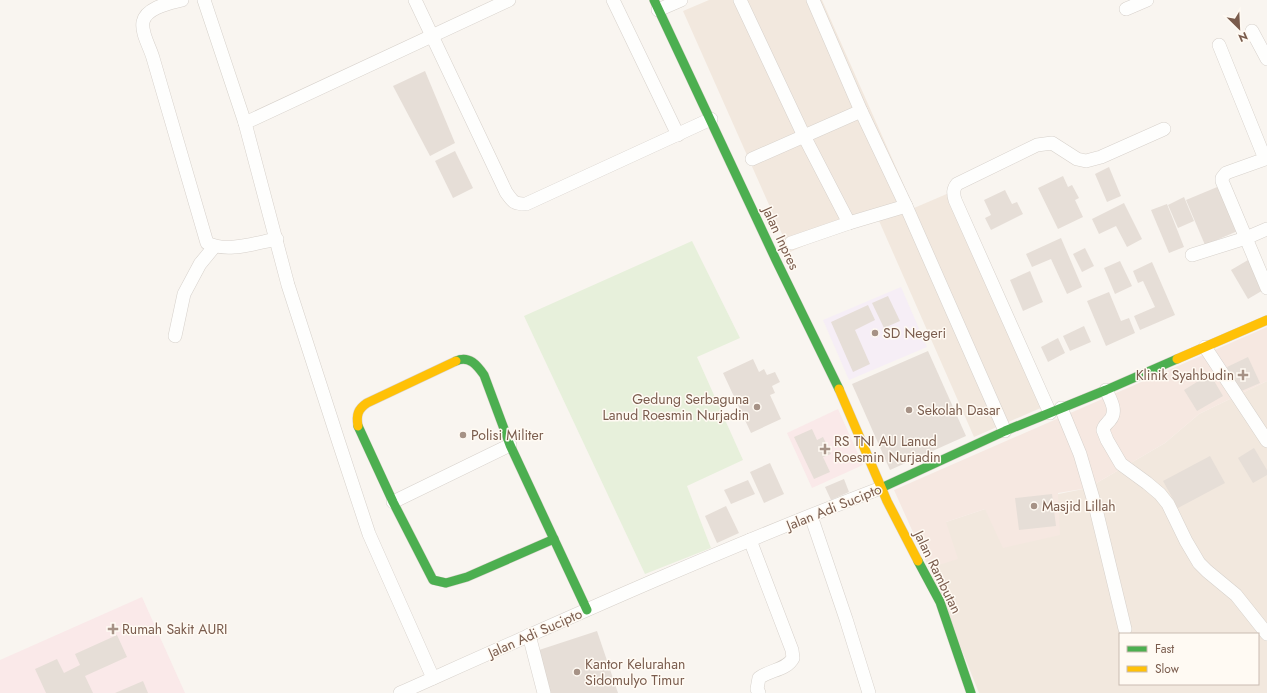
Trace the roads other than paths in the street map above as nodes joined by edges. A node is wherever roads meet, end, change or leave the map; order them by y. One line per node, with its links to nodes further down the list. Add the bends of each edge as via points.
1 (182, 0): 30 (street, via 166,4 146,14 143,22 144,32 207,243)
2 (204, 0): 18 (street)
3 (416, 0): 13 (street)
4 (509, 0): 13 (street)
5 (613, 0): 20 (street)
6 (681, 0): 10 (street)
7 (740, 0): 21 (street)
8 (813, 0): 16 (street)
9 (1147, 0): 11 (street)
10 (656, 5): 17 (main road, Jalan Inpres)
11 (1126, 9)
12 (1252, 31): 15 (street)
13 (432, 36): 18 (street); 20 (street, via 506,192 517,204 526,204)
14 (1219, 45): 23 (street)
15 (1267, 58)
16 (861, 111): 21 (street); 24 (street)
17 (711, 119): 20 (street); 41 (main road, Jalan Inpres, via 841,394)
18 (245, 123): 28 (street)
19 (1164, 128): 37 (street, via 1101,158 1086,161 1077,159 1052,144 1037,145 957,184 954,188 955,200)
20 (678, 135)
21 (804, 136): 22 (street); 25 (street)
22 (752, 159)
23 (1266, 159): 27 (street, via 1226,174 1222,178)
24 (906, 206): 25 (street); 38 (street)
25 (849, 223): 29 (street)
26 (1267, 229): 27 (street)
27 (1246, 238): 31 (street); 32 (street)
28 (277, 239): 30 (street, via 238,247); 50 (street, via 288,285 369,534)
29 (791, 243)
30 (214, 246): 34 (street, via 200,264 184,294)
31 (1192, 255)
32 (1267, 288)
33 (1267, 320): 35 (main road, Jalan Adi Sucipto)
34 (175, 336)
35 (1205, 347): 36 (main road, Jalan Adi Sucipto); 39 (street)
36 (1106, 390): 37 (main road, Jalan Adi Sucipto); 48 (street, via 1114,414 1103,430 1115,457 1160,494 1168,504 1199,563 1236,595)
37 (1055, 410): 38 (main road, Jalan Adi Sucipto); 47 (street, via 1080,454)
38 (1005, 431): 41 (main road, Jalan Adi Sucipto)
39 (1267, 441)
40 (510, 445): 42 (street); 42 (main road, via 484,375 478,365 467,359 461,359 367,403 357,412 358,425); 44 (main road)
41 (881, 488): 43 (street, Jalan Adi Sucipto); 55 (main road, Jalan Rambutan, via 940,602)
42 (393, 502): 44 (main road, via 433,580 446,584)
43 (811, 516): 45 (street, Jalan Adi Sucipto); 54 (street)
44 (554, 539): 46 (main road)
45 (750, 540): 46 (street, Jalan Adi Sucipto); 53 (street, via 793,658 788,665 759,678)
46 (587, 610): 49 (street, Jalan Adi Sucipto)
47 (1125, 629)
48 (1267, 634)
49 (530, 635): 50 (street, Jalan Adi Sucipto); 52 (street)
50 (434, 678): 51 (street, Jalan Adi Sucipto)
51 (400, 693)
52 (544, 693)
53 (759, 693)
54 (869, 693)
55 (971, 693)

